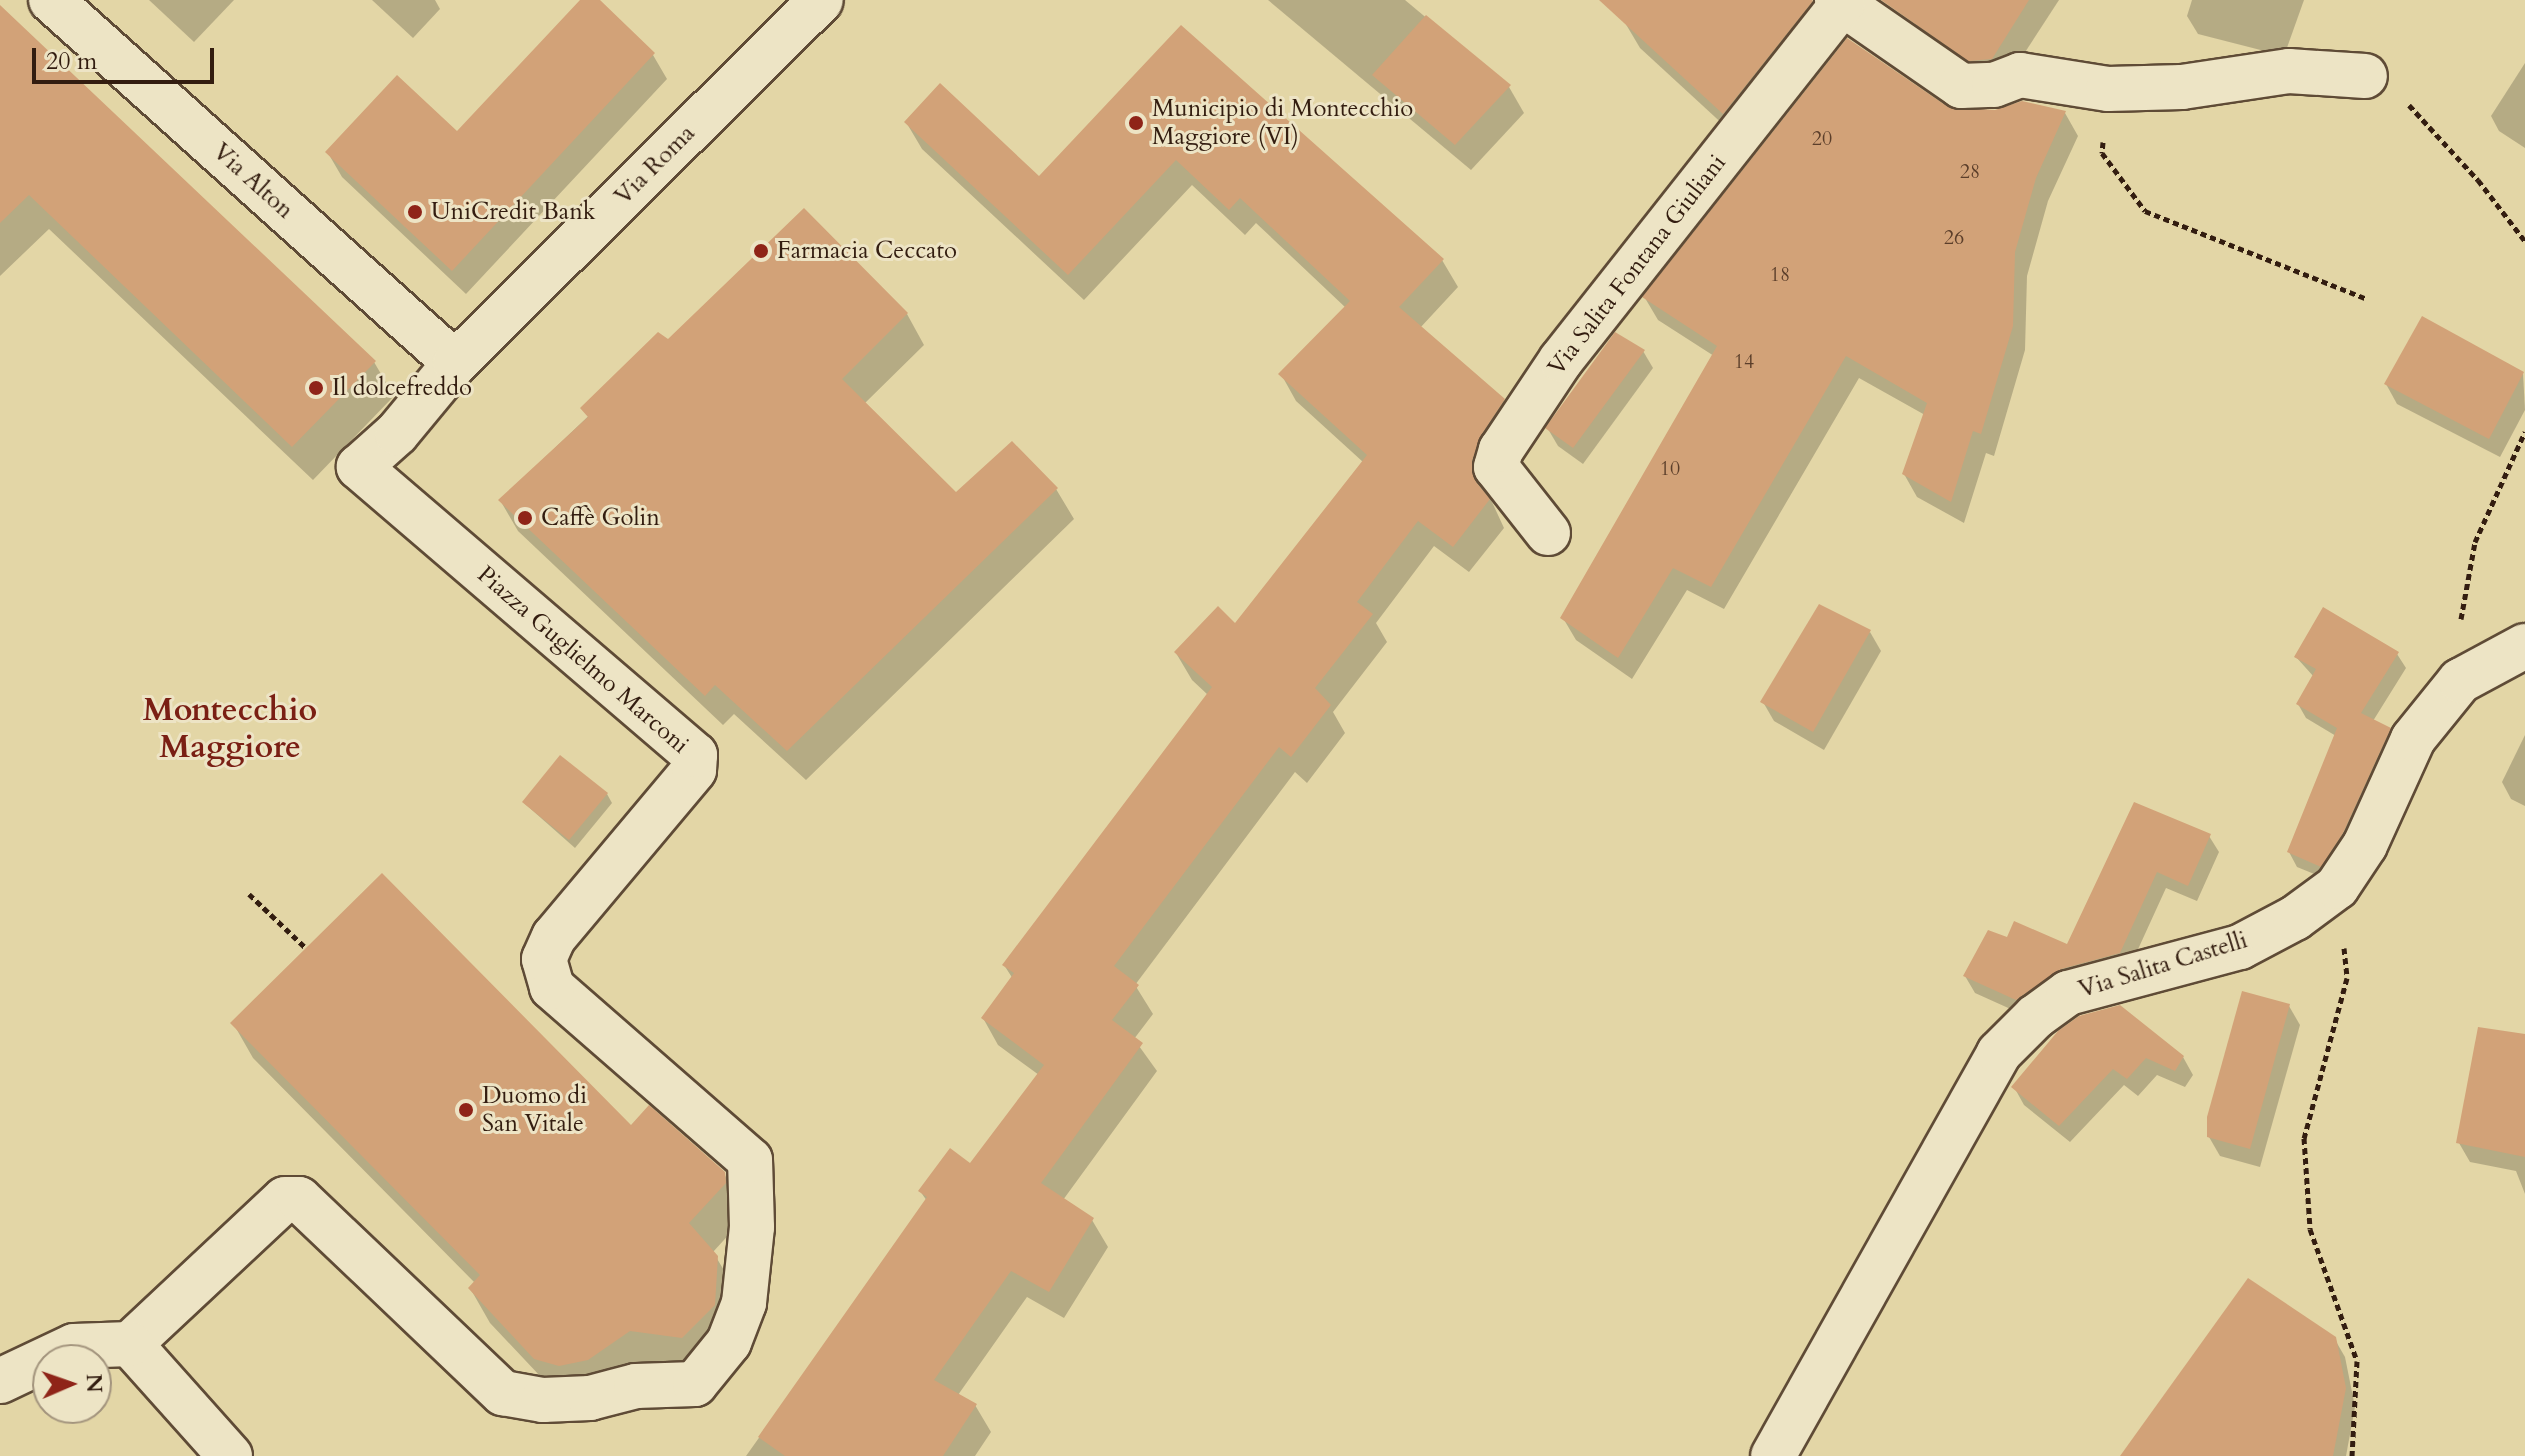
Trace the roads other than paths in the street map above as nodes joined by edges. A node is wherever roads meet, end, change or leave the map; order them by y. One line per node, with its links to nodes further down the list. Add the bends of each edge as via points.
1 (51, 0): 5 (street, Via Alton)
2 (821, 0): 5 (street, Via Roma)
3 (1840, 2): 4 (street, Via Salita Fontana Giuliani, via 1961,86 1994,85 2020,75 2108,89 2182,87 2289,71); 6 (street, Via Salita Fontana Giuliani, via 1561,360 1501,450 1496,467)
4 (2365, 76)
5 (455, 363): 8 (street, Piazza Guglielmo Marconi, via 397,433 359,467 695,755 694,770 554,937 544,959 552,987 750,1160 752,1227 744,1303 729,1342 695,1384 636,1386 590,1398 543,1400 503,1393 299,1199 285,1199)
6 (1548, 533)
7 (2525, 646): 11 (street, Via Salita Castelli, via 2460,681 2413,739 2365,845 2337,887 2295,918 2240,947 2068,993 1999,1053)
8 (130, 1344): 9 (street, via 74,1346); 10 (street)
9 (0, 1381)
10 (230, 1456)
11 (1773, 1456)

